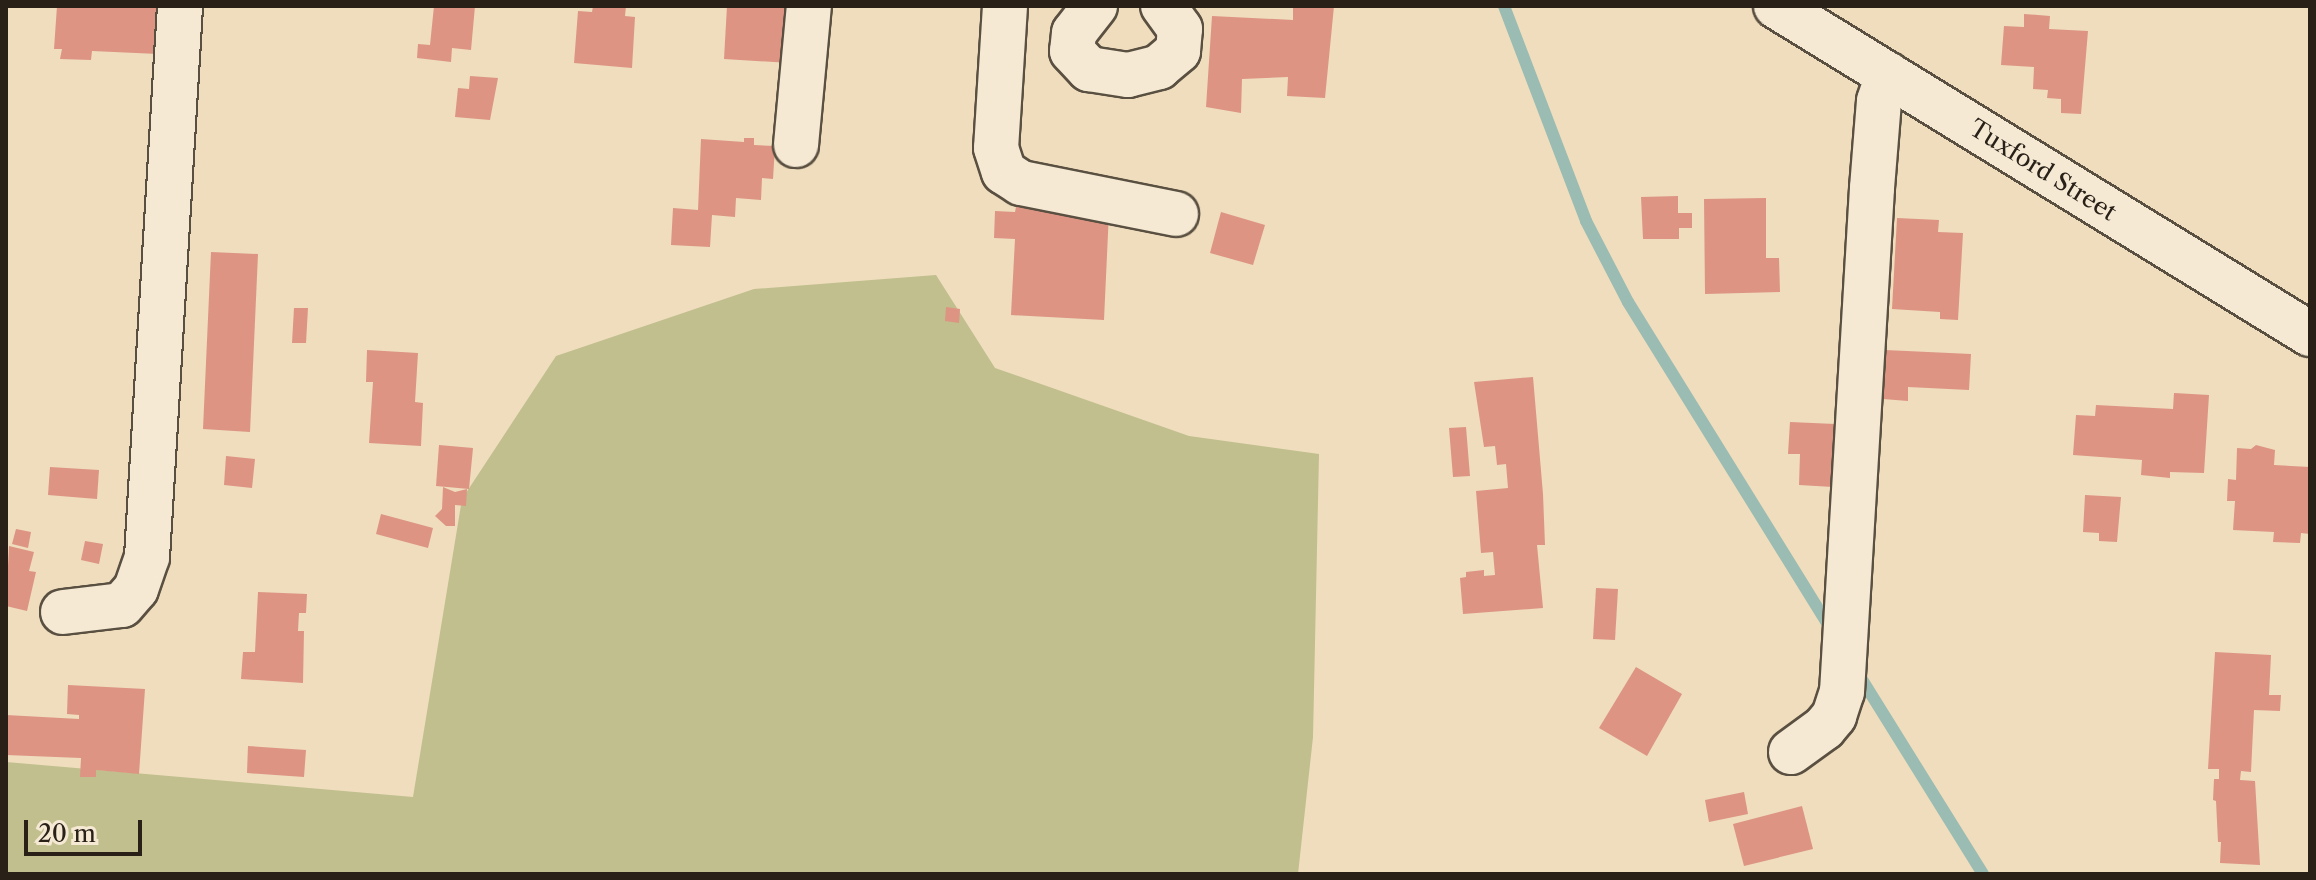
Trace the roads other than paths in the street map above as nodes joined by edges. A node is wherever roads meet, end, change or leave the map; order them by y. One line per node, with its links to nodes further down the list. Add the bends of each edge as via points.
1 (180, 6): 11 (street, via 147,557 136,589 122,605)
2 (809, 6): 8 (street)
3 (1005, 6): 9 (street, via 996,148 1004,172 1021,183)
4 (1095, 6): 5 (street, via 1074,33 1072,51 1089,69 1128,75 1159,67 1178,51 1180,29)
5 (1163, 6)
6 (1776, 6): 7 (street, Tuxford Street)
7 (1888, 75): 10 (street, Tuxford Street); 12 (street, via 1879,101 1872,188 1842,692 1824,728)
8 (796, 145)
9 (1176, 214)
10 (2310, 334)
11 (63, 612)
12 (1791, 752)

